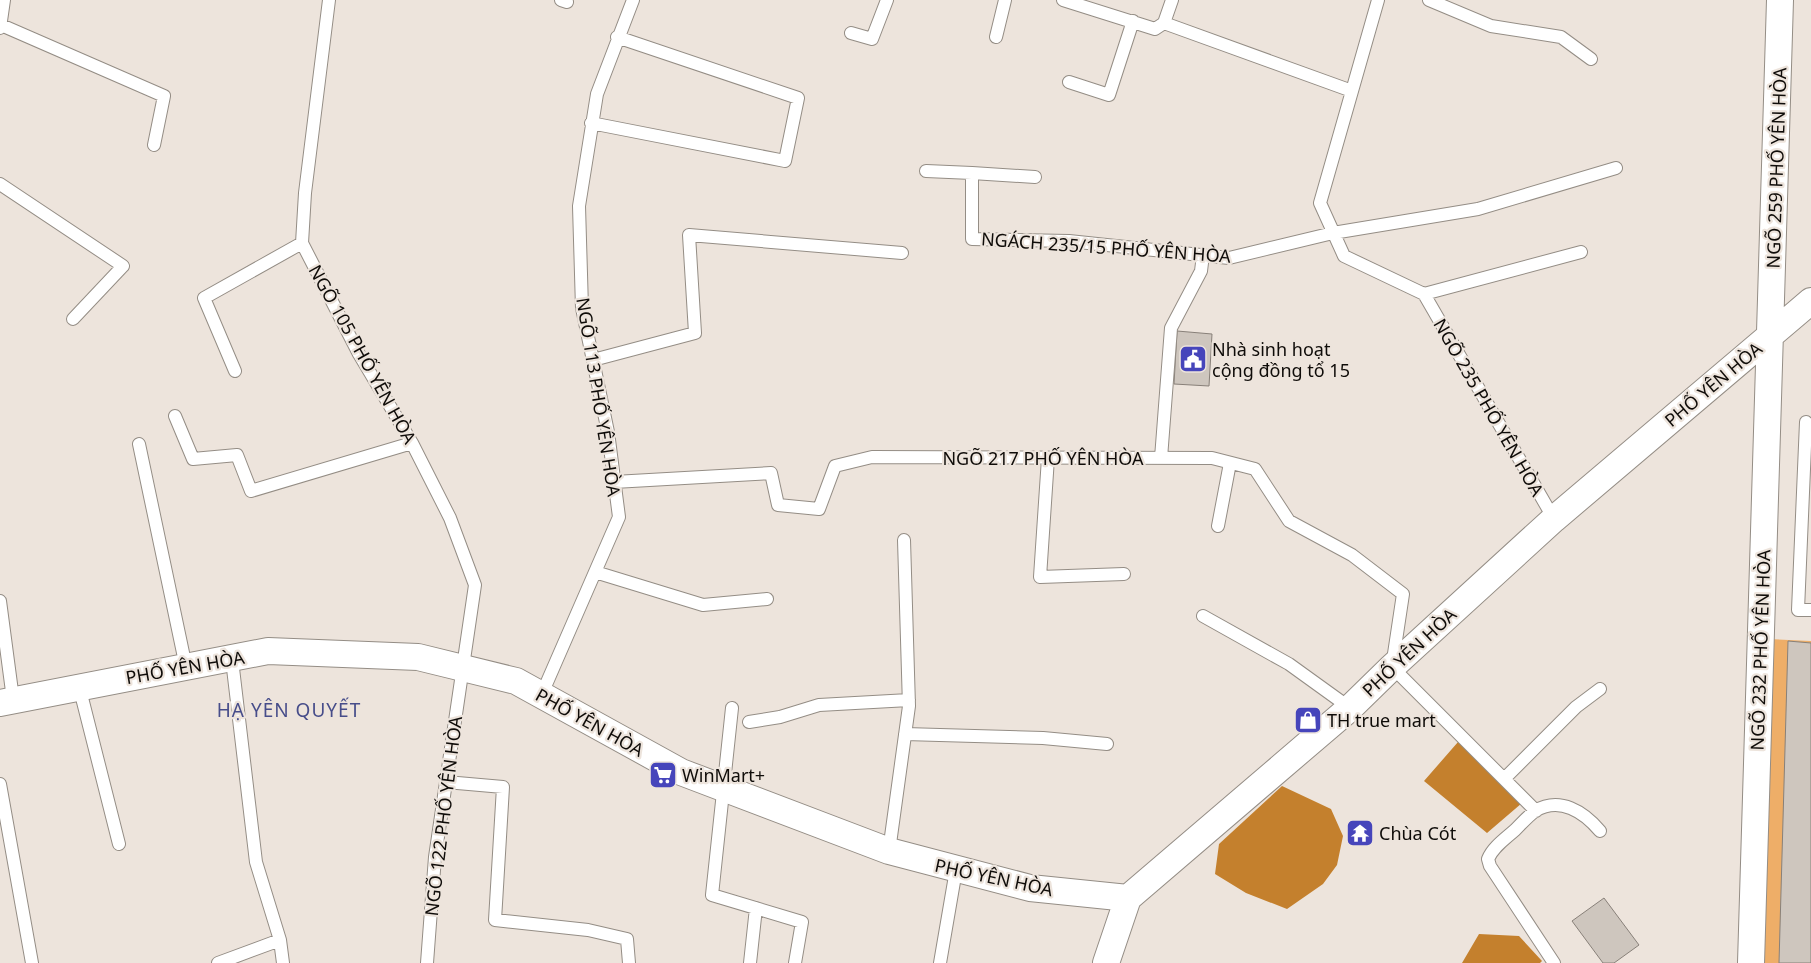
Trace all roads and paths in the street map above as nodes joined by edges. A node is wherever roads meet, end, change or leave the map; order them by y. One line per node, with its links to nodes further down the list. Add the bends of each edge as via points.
1 (4, 0): 13 (lane)
2 (328, 0): 28 (lane, NGÕ 105 PHỐ YÊN HÒA, via 304,193)
3 (633, 0): 15 (lane, NGÕ 113 PHỐ YÊN HÒA)
4 (887, 0): 14 (lane, via 872,39)
5 (1005, 0): 16 (lane)
6 (1063, 0): 11 (lane)
7 (1172, 0): 12 (lane)
8 (1378, 0): 19 (lane)
9 (1429, 0): 17 (lane, via 1491,26 1561,37)
10 (1780, 0): 35 (street, NGÕ 259 PHỐ YÊN HÒA)
11 (1133, 21): 12 (lane, via 1156,29); 18 (lane, via 1109,94)
12 (1164, 23): 19 (lane)
13 (1, 26): 21 (lane, via 164,96)
14 (851, 33)
15 (617, 37): 20 (lane, NGÕ 113 PHỐ YÊN HÒA, via 597,94); 20 (lane, via 798,98 785,161)
16 (996, 37)
17 (1591, 59)
18 (1069, 82)
19 (1352, 91): 27 (lane, via 1320,203)
20 (591, 123): 36 (lane, NGÕ 113 PHỐ YÊN HÒA, via 579,206 582,308)
21 (154, 145)
22 (1616, 168): 27 (lane, via 1478,209)
23 (926, 171): 24 (lane)
24 (972, 173): 25 (lane); 31 (lane, NGÁCH 235/15 PHỐ YÊN HÒA, via 972,239 1069,241)
25 (1034, 177)
26 (0, 184): 34 (lane, via 123,266)
27 (1334, 232): 31 (lane, NGÁCH 235/15 PHỐ YÊN HÒA, via 1229,258); 32 (lane, via 1344,256)
28 (302, 243): 37 (lane, via 204,298); 40 (lane, NGÕ 105 PHỐ YÊN HÒA, via 358,354)
29 (1581, 252): 32 (lane, NGÕ 235 PHỐ YÊN HÒA)
30 (902, 254): 36 (lane, via 689,235 695,333)
31 (1203, 254): 43 (lane, via 1201,270 1171,328)
32 (1424, 294): 46 (lane, NGÕ 235 PHỐ YÊN HÒA)
33 (1806, 309): 35 (street, PHỐ YÊN HÒA)
34 (74, 319)
35 (1770, 336): 46 (street, PHỐ YÊN HÒA); 91 (street, NGÕ 232 PHỐ YÊN HÒA)
36 (593, 360): 45 (lane, NGÕ 113 PHỐ YÊN HÒA, via 608,432)
37 (235, 371)
38 (175, 416): 40 (lane, via 193,459 237,455 251,490)
39 (1806, 422): 53 (lane, via 1798,610)
40 (412, 443): 58 (lane, NGÕ 105 PHỐ YÊN HÒA, via 450,518 474,586)
41 (139, 444): 56 (lane)
42 (1048, 458): 43 (lane, NGÕ 217 PHỐ YÊN HÒA); 45 (lane, NGÕ 217 PHỐ YÊN HÒA, via 872,458 835,466 819,509 778,505 771,473); 50 (lane, via 1040,577)
43 (1162, 458): 44 (lane, NGÕ 217 PHỐ YÊN HÒA, via 1212,458)
44 (1230, 462): 47 (lane); 57 (lane, NGÕ 217 PHỐ YÊN HÒA, via 1254,469 1290,521 1352,555 1403,594)
45 (614, 482): 49 (lane, NGÕ 113 PHỐ YÊN HÒA, via 619,517)
46 (1554, 519): 57 (street, PHỐ YÊN HÒA)
47 (1218, 526)
48 (904, 540): 62 (lane)
49 (595, 572): 51 (lane, via 703,605); 61 (lane, NGÕ 113 PHỐ YÊN HÒA)
50 (1124, 574)
51 (767, 599)
52 (0, 601): 63 (lane)
53 (1811, 610)
54 (1203, 616): 65 (lane, via 1289,664)
55 (232, 660): 56 (street, PHỐ YÊN HÒA); 58 (street, PHỐ YÊN HÒA, via 268,651 418,657); 80 (lane, via 256,862)
56 (186, 667): 59 (street, PHỐ YÊN HÒA)
57 (1392, 667): 65 (street, PHỐ YÊN HÒA); 69 (lane)
58 (461, 668): 61 (street, PHỐ YÊN HÒA, via 516,681); 70 (lane, NGÕ 122 PHỐ YÊN HÒA)
59 (79, 686): 63 (street, PHỐ YÊN HÒA); 75 (lane)
60 (1600, 689): 69 (lane, via 1576,707)
61 (541, 696): 72 (street, PHỐ YÊN HÒA, via 681,772)
62 (909, 700): 66 (lane, via 819,705); 67 (lane)
63 (7, 701)
64 (732, 708): 72 (lane)
65 (1350, 708): 78 (street, PHỐ YÊN HÒA)
66 (749, 722)
67 (905, 734): 68 (lane, via 1043,738); 76 (lane)
68 (1107, 744)
69 (1504, 779): 73 (lane)
70 (446, 782): 84 (lane, NGÕ 122 PHỐ YÊN HÒA); 85 (lane, via 504,787 494,920 588,930 627,939)
71 (0, 784): 81 (lane)
72 (723, 787): 76 (street, PHỐ YÊN HÒA); 79 (lane, via 712,895)
73 (1536, 811): 74 (lane, via 1553,806 1570,807 1581,812); 90 (lane, via 1498,845 1488,859)
74 (1600, 831)
75 (118, 844)
76 (889, 851): 77 (street, PHỐ YÊN HÒA)
77 (956, 870): 78 (street, PHỐ YÊN HÒA, via 1030,888); 88 (lane)
78 (1128, 898): 89 (street)
79 (756, 908): 86 (lane); 87 (lane, via 802,922)
80 (280, 940): 82 (lane); 83 (lane)
81 (32, 963)
82 (218, 963)
83 (283, 963)
84 (427, 963)
85 (629, 963)
86 (750, 963)
87 (795, 963)
88 (940, 963)
89 (1106, 963)
90 (1554, 963)
91 (1751, 963)

